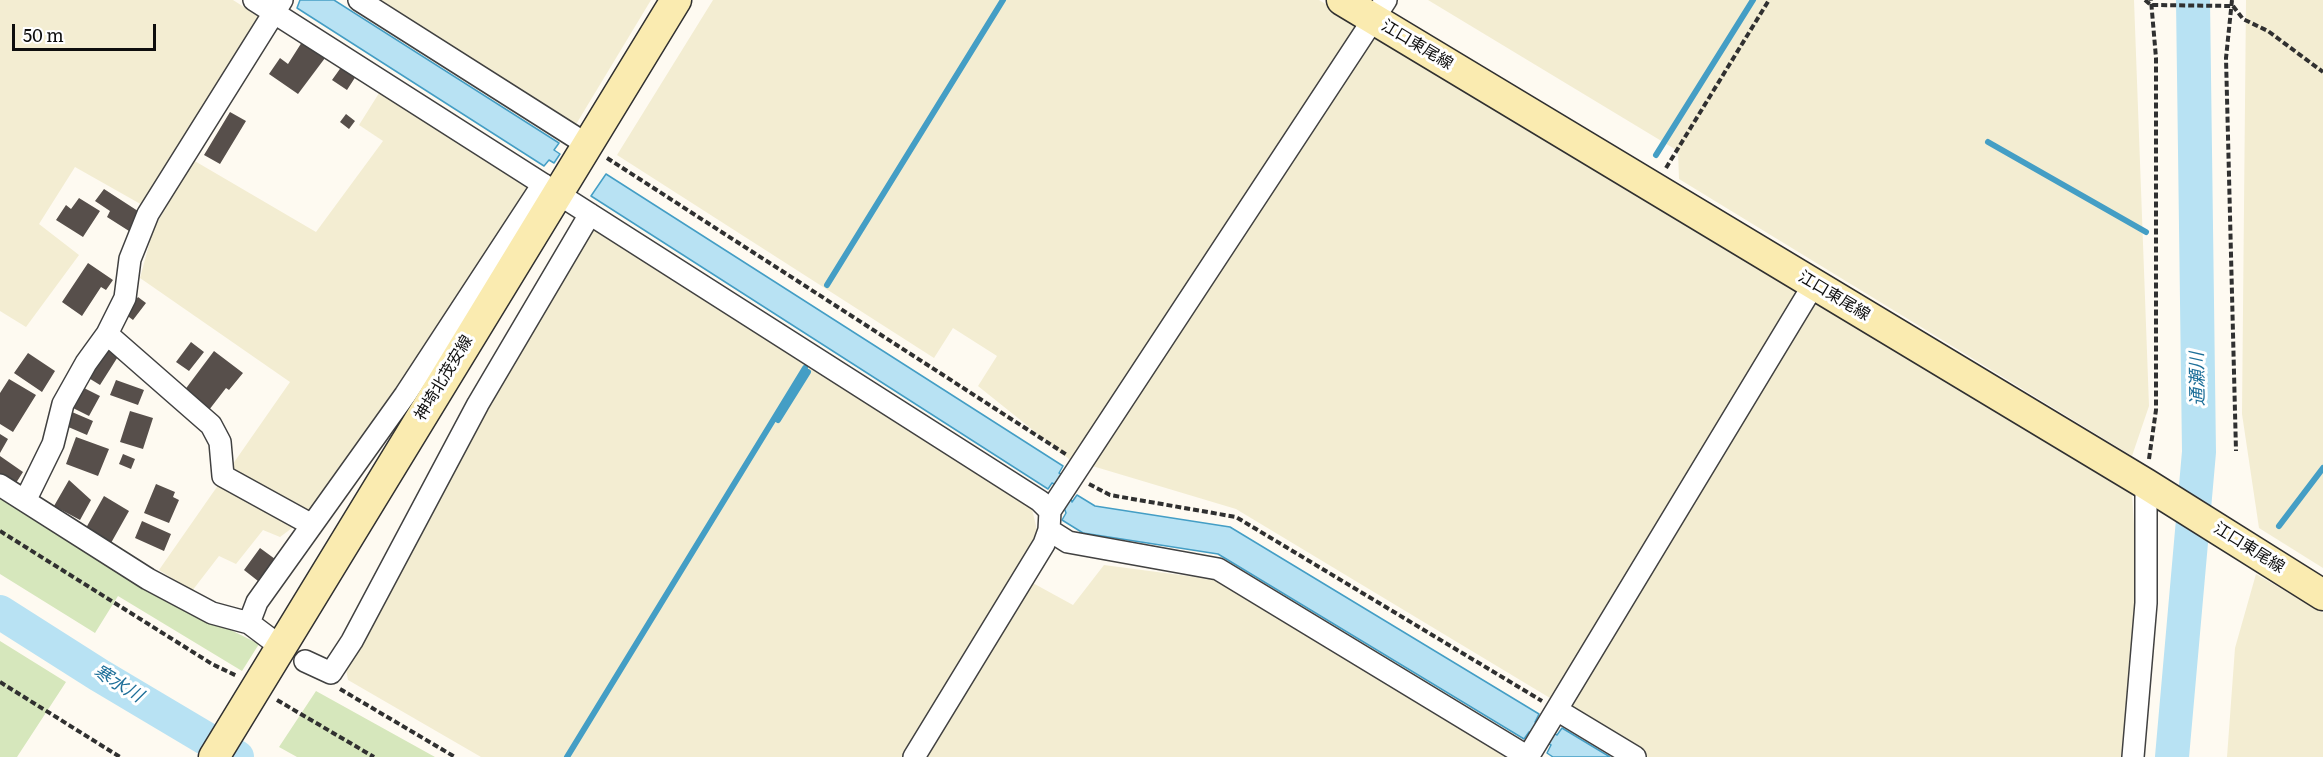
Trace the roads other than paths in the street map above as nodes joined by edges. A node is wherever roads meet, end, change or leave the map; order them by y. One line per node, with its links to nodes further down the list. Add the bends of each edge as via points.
1 (254, 0): 5 (street)
2 (359, 0): 7 (street)
3 (676, 0): 7 (main road, 神埼北茂安線)
4 (1342, 0): 6 (main road, 江口東尾線)
5 (278, 6): 8 (street); 11 (street, via 148,214 130,259 124,298)
6 (1380, 10): 10 (main road, 江口東尾線, via 1654,187); 14 (street)
7 (586, 144): 8 (main road, 神埼北茂安線)
8 (550, 188): 9 (street); 16 (street); 22 (main road, 神埼北茂安線)
9 (590, 214): 14 (street, via 1040,501); 20 (street, via 478,404 352,641 331,673)
10 (1814, 284): 13 (main road, 江口東尾線); 21 (street)
11 (107, 334): 15 (street, via 63,405 53,444); 16 (street, via 211,425 220,442 223,476)
12 (0, 485): 15 (street)
13 (2150, 487): 17 (main road, 江口東尾線); 25 (street, via 2146,603)
14 (1061, 498): 21 (street, via 1068,542 1218,569); 23 (street, via 1044,544)
15 (25, 501): 18 (street, via 148,579 202,608)
16 (312, 525): 18 (street, via 257,602)
17 (2323, 595)
18 (249, 623): 19 (street)
19 (269, 638)
20 (306, 661)
21 (1538, 741): 24 (street)
22 (214, 757)
23 (914, 757)
24 (1635, 757)
25 (2133, 757)

